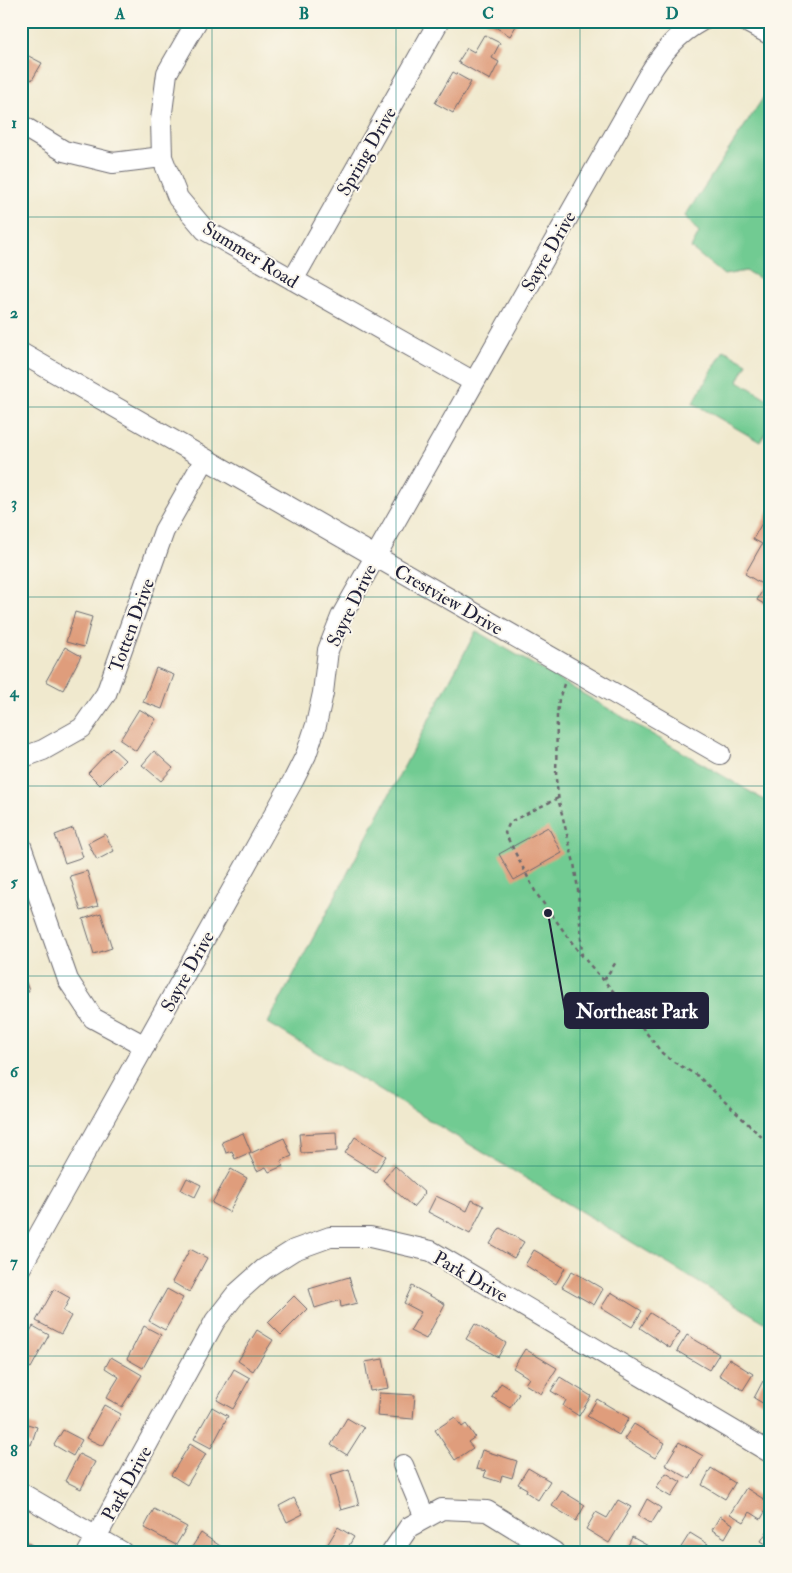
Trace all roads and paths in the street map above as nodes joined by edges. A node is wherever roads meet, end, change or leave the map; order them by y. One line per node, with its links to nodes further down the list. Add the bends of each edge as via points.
1 (197, 21): 7 (street, Summer Road, via 167,73 161,120)
2 (439, 21): 8 (street, Spring Drive)
3 (702, 21): 10 (street, Sayre Drive, via 673,40 652,69)
4 (745, 21): 5 (street)
5 (771, 35)
6 (21, 125): 7 (street, via 64,151 113,163)
7 (162, 157): 8 (street, Summer Road, via 178,198 205,230)
8 (293, 280): 10 (street, Summer Road)
9 (21, 353): 11 (street, Crestview Drive)
10 (474, 382): 12 (street, Sayre Drive)
11 (205, 459): 12 (street, Crestview Drive); 15 (street, Totten Drive, via 164,530 106,694 82,728 43,750)
12 (375, 556): 13 (street, Crestview Drive); 21 (street, Sayre Drive, via 332,636 316,725 302,763)
13 (572, 669): 14 (street, Crestview Drive); 16 (path, via 562,688 557,715)
14 (720, 754)
15 (21, 758)
16 (558, 798): 18 (path, via 574,863); 18 (path, via 510,822 504,833 536,893)
17 (21, 846): 21 (street, via 68,980 93,1018)
18 (582, 956): 20 (path)
19 (616, 962): 20 (path)
20 (604, 980): 22 (path, via 662,1053 698,1076)
21 (145, 1046): 23 (street, Sayre Drive)
22 (771, 1146)
23 (21, 1267)
24 (771, 1453): 28 (street, Park Drive, via 431,1251 370,1237 330,1237 294,1250 264,1269 236,1294 215,1321)
25 (403, 1465): 27 (street)
26 (21, 1493): 28 (street)
27 (425, 1518): 30 (street, via 409,1527); 31 (street, via 442,1509 487,1511)
28 (92, 1544): 29 (street)
29 (122, 1552)
30 (392, 1552)
31 (554, 1552)

